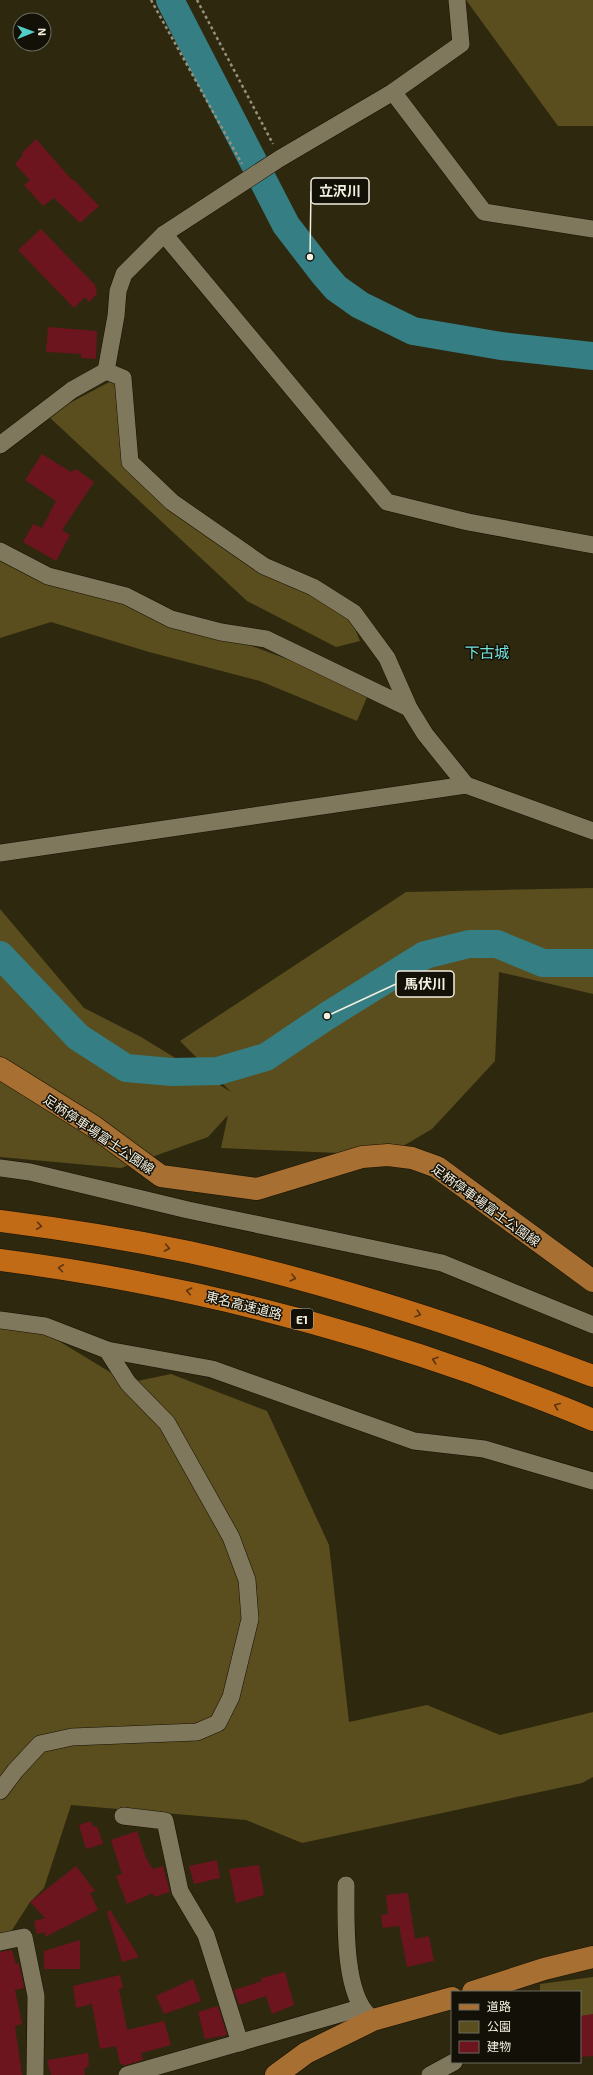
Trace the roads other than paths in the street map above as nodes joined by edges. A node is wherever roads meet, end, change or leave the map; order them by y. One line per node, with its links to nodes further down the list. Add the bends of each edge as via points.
1 (457, 0): 2 (street, via 461,44)
2 (393, 92): 3 (street, via 484,212); 4 (street, via 280,159)
3 (593, 229)
4 (164, 234): 5 (street, via 124,274 118,291); 7 (street, via 387,502 468,522)
5 (106, 371): 6 (street, via 72,390); 9 (street, via 124,378 130,462 172,502 264,566 313,587 354,613 388,658)
6 (0, 445)
7 (593, 545)
8 (0, 551): 9 (street, via 48,576 126,596 171,618 221,632 266,639)
9 (409, 708): 10 (street, via 425,734)
10 (466, 785): 11 (street); 12 (street)
11 (593, 831)
12 (0, 853)
13 (0, 1068): 17 (main road, 足柄停車場富士公園線, via 93,1126 161,1176 257,1189 362,1157 388,1155 412,1158 437,1167)
14 (0, 1168): 19 (street, via 30,1172 188,1210 442,1263)
15 (0, 1221): 21 (highway, one-way to 21, via 85,1232 189,1252 304,1280 423,1315)
16 (0, 1260): 22 (highway, 東名高速道路 / E1, one-way to 16, via 444,1364 286,1314 189,1291 91,1272)
17 (593, 1281)
18 (0, 1320): 20 (street, via 45,1326)
19 (593, 1325)
20 (107, 1350): 23 (street, via 212,1369 414,1441 484,1449); 24 (street, via 128,1383 167,1423 231,1537 247,1580 250,1619 232,1690 218,1723 197,1732 72,1738 40,1744)
21 (593, 1376)
22 (593, 1420)
23 (593, 1481)
24 (0, 1791)
25 (123, 1816): 32 (street, via 165,1821 180,1891 206,1935)
26 (346, 1885): 31 (street, via 347,1958)
27 (0, 1942): 34 (street, via 24,1937 36,1996)
28 (593, 1957): 29 (main road, via 544,1969)
29 (476, 1991)
30 (451, 1998): 31 (main road)
31 (367, 2014): 32 (street); 36 (main road)
32 (240, 2043): 35 (street)
33 (452, 2063): 37 (street)
34 (35, 2075)
35 (127, 2075)
36 (276, 2075)
37 (431, 2075)

